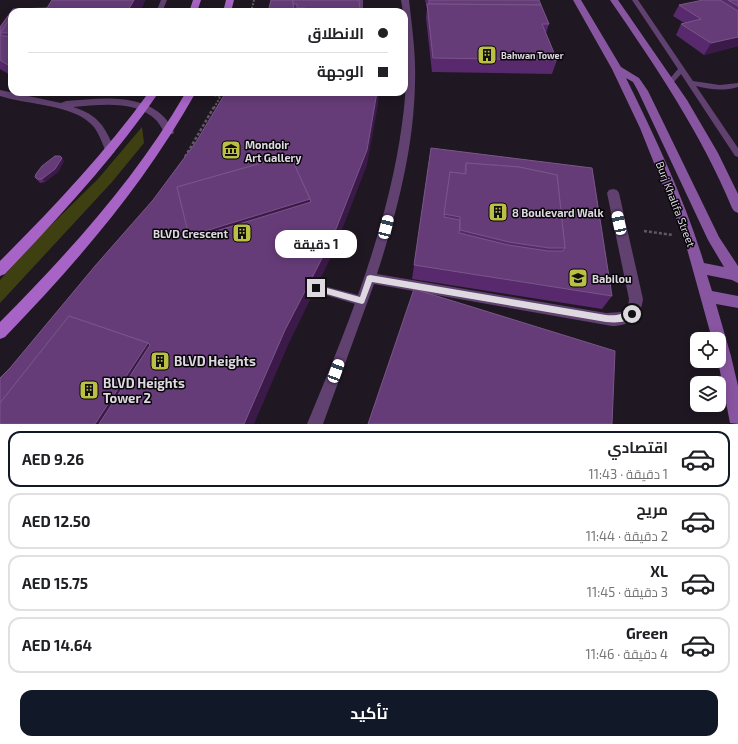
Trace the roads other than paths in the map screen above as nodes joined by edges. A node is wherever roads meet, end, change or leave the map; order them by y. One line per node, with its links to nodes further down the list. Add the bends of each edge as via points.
1 (360, 0): 5 (lane)
2 (578, 0): 7 (street, Burj Khalifa Street)
3 (614, 0): 9 (street)
4 (635, 0): 8 (lane)
5 (361, 7)
6 (408, 22): 26 (street, via 411,81 405,144 398,183)
7 (617, 69): 23 (street, Burj Khalifa Street, via 654,147 690,238); 25 (street, via 636,80 643,91 714,240)
8 (682, 69): 9 (lane); 10 (lane)
9 (671, 82): 21 (street)
10 (691, 83): 11 (lane, via 714,87); 19 (lane)
11 (738, 85)
12 (10, 96): 15 (street, via 31,102)
13 (151, 96): 16 (main road)
14 (189, 96): 17 (main road)
15 (55, 104): 16 (street, via 115,103); 18 (street, via 78,111 96,122)
16 (144, 107): 17 (street, via 160,117); 18 (main road)
17 (169, 132): 31 (main road, via 143,169 88,237)
18 (110, 150): 24 (main road)
19 (738, 154)
20 (613, 193): 26 (street, via 636,299 636,307 632,314 625,318 606,319)
21 (735, 197): 22 (street)
22 (738, 208)
23 (698, 268): 25 (street); 28 (street, Burj Khalifa Street)
24 (0, 270)
25 (737, 276)
26 (370, 278): 29 (street)
27 (316, 288): 29 (lane)
28 (707, 296): 30 (street); 32 (street, Burj Khalifa Street, via 724,356)
29 (362, 301): 33 (street)
30 (738, 302)
31 (0, 332)
32 (738, 423)
33 (315, 424)

